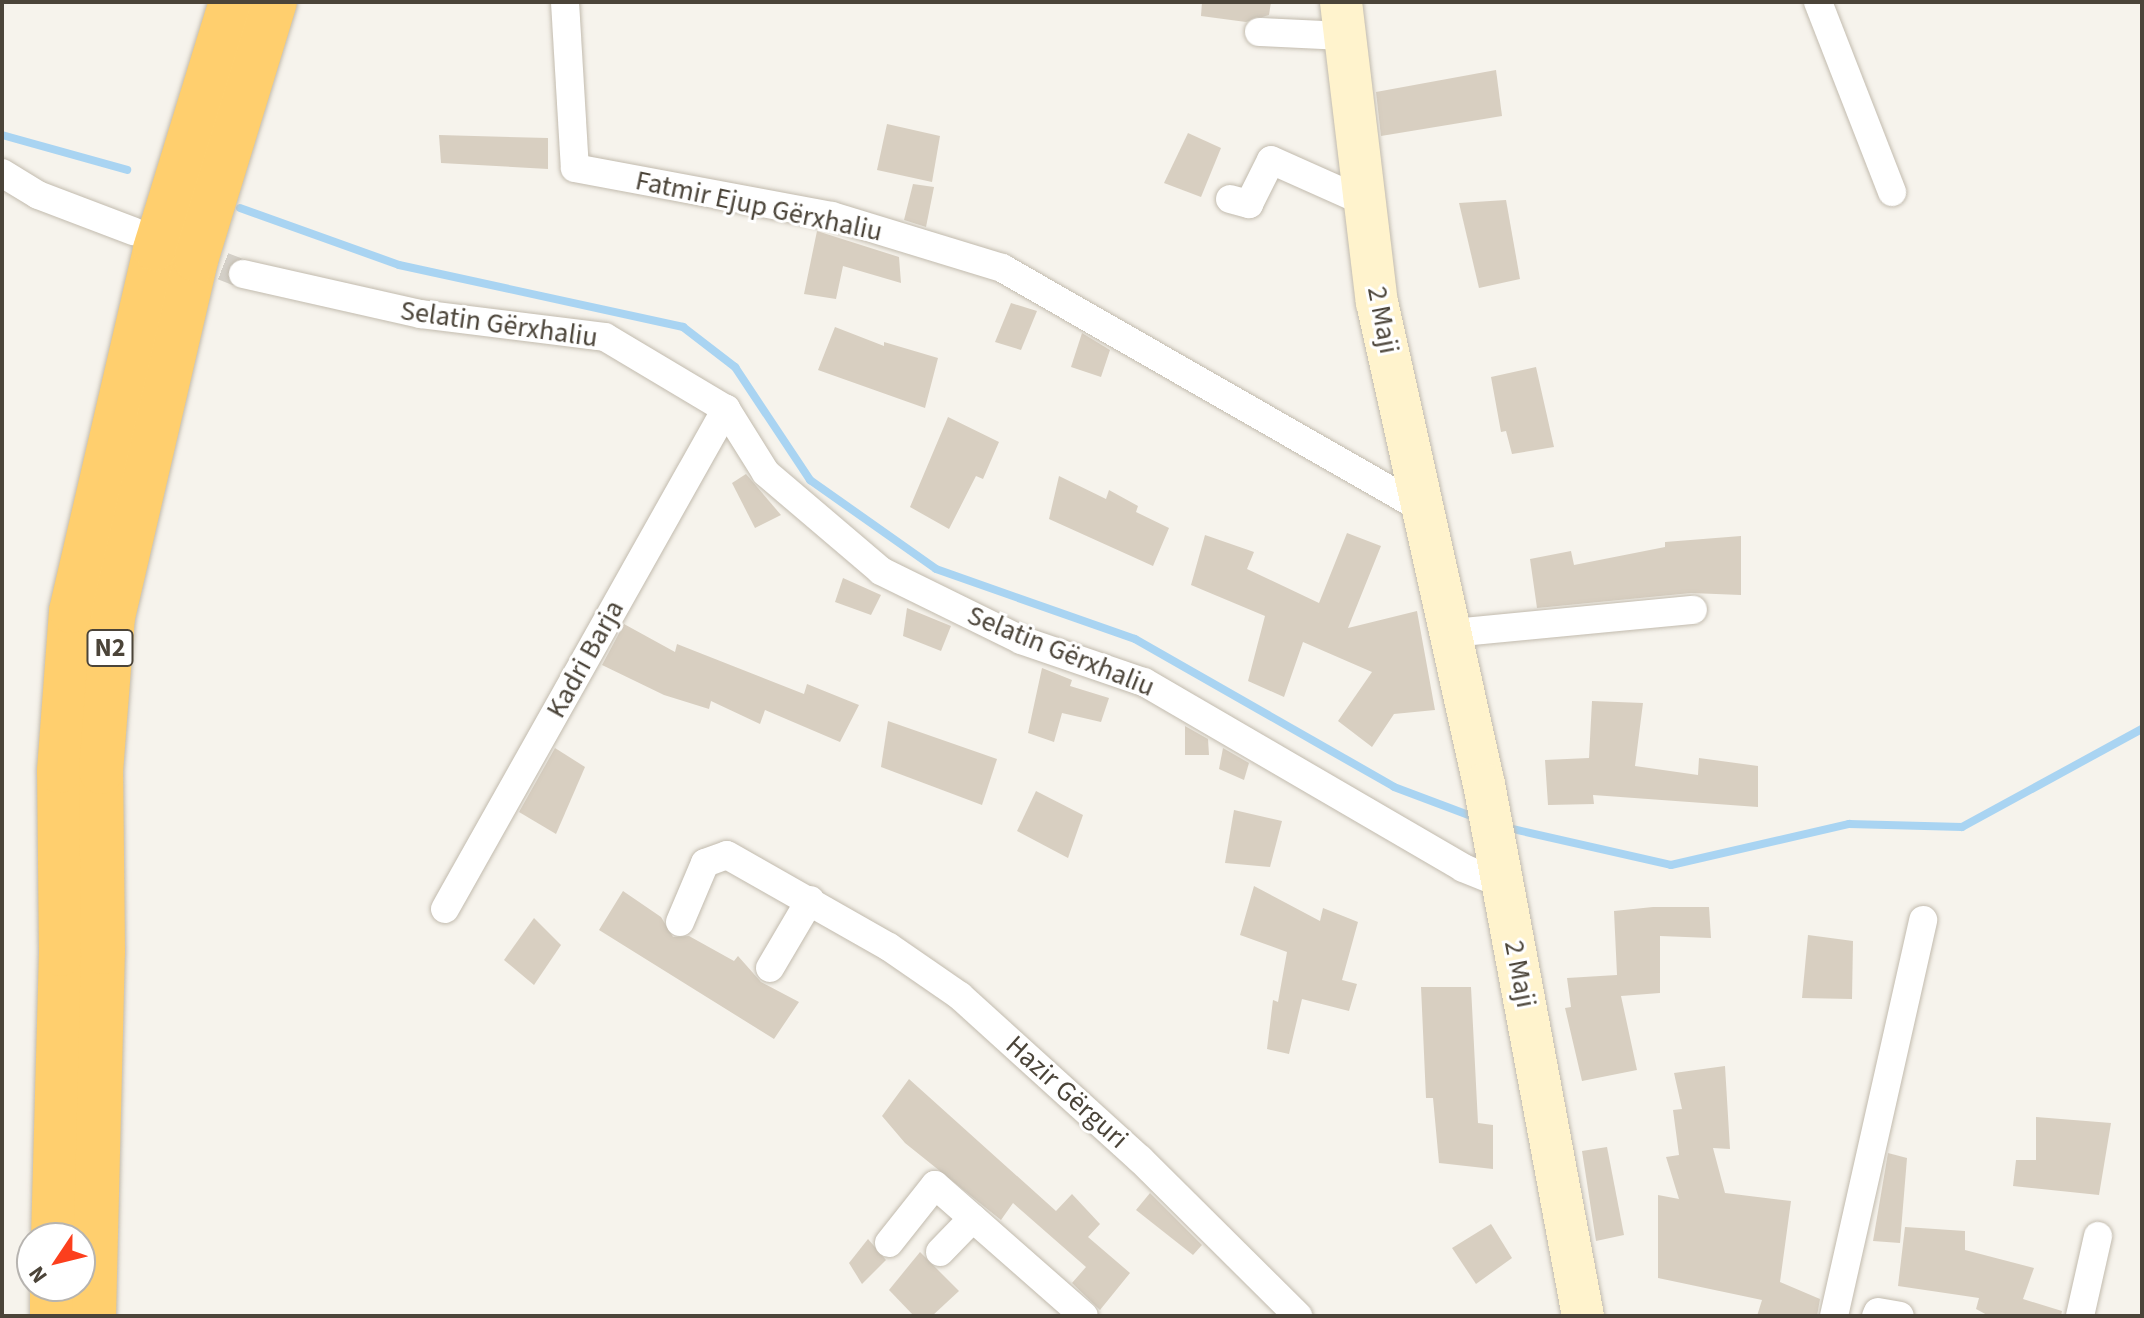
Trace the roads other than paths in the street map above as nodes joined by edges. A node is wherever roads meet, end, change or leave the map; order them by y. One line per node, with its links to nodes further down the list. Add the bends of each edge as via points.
1 (231, 2): 24 (highway, N2, via 155,249 71,611 59,771 61,954)
2 (275, 2): 28 (highway, N2, via 196,260 113,617 101,772 103,952)
3 (565, 2): 14 (street, Fatmir Ejup Gërxhaliu, via 575,168 832,216 1002,268)
4 (1818, 2): 8 (street)
5 (1343, 19): 6 (street); 10 (street, 2 Maji)
6 (1259, 32)
7 (2, 173): 11 (street, via 38,195)
8 (1892, 192)
9 (1230, 199): 10 (street, via 1249,204 1271,160)
10 (1365, 202): 14 (street, 2 Maji, via 1377,302)
11 (133, 231)
12 (243, 274): 13 (street, Selatin Gërxhaliu, via 421,314 605,337)
13 (726, 409): 17 (street, Selatin Gërxhaliu, via 766,473 881,571 1021,640 1144,682 1463,868); 19 (street, Kadri Barja)
14 (1425, 510): 16 (street, 2 Maji)
15 (1693, 610): 16 (street)
16 (1452, 633): 17 (street, 2 Maji)
17 (1499, 868): 31 (street, 2 Maji)
18 (810, 900): 21 (street, Hazir Gërguri, via 727,855 717,855 705,863); 22 (street); 30 (street, Hazir Gërguri, via 960,996 1140,1159)
19 (445, 909)
20 (1923, 920): 32 (street)
21 (680, 922)
22 (770, 968)
23 (973, 1218): 26 (street, via 935,1185); 27 (street); 29 (street)
24 (53, 1222)
25 (2098, 1236): 35 (street)
26 (889, 1243)
27 (940, 1252)
28 (94, 1316)
29 (1084, 1316)
30 (1298, 1316)
31 (1583, 1316)
32 (1834, 1316)
33 (1876, 1316): 34 (street)
34 (1900, 1316)
35 (2080, 1316)

